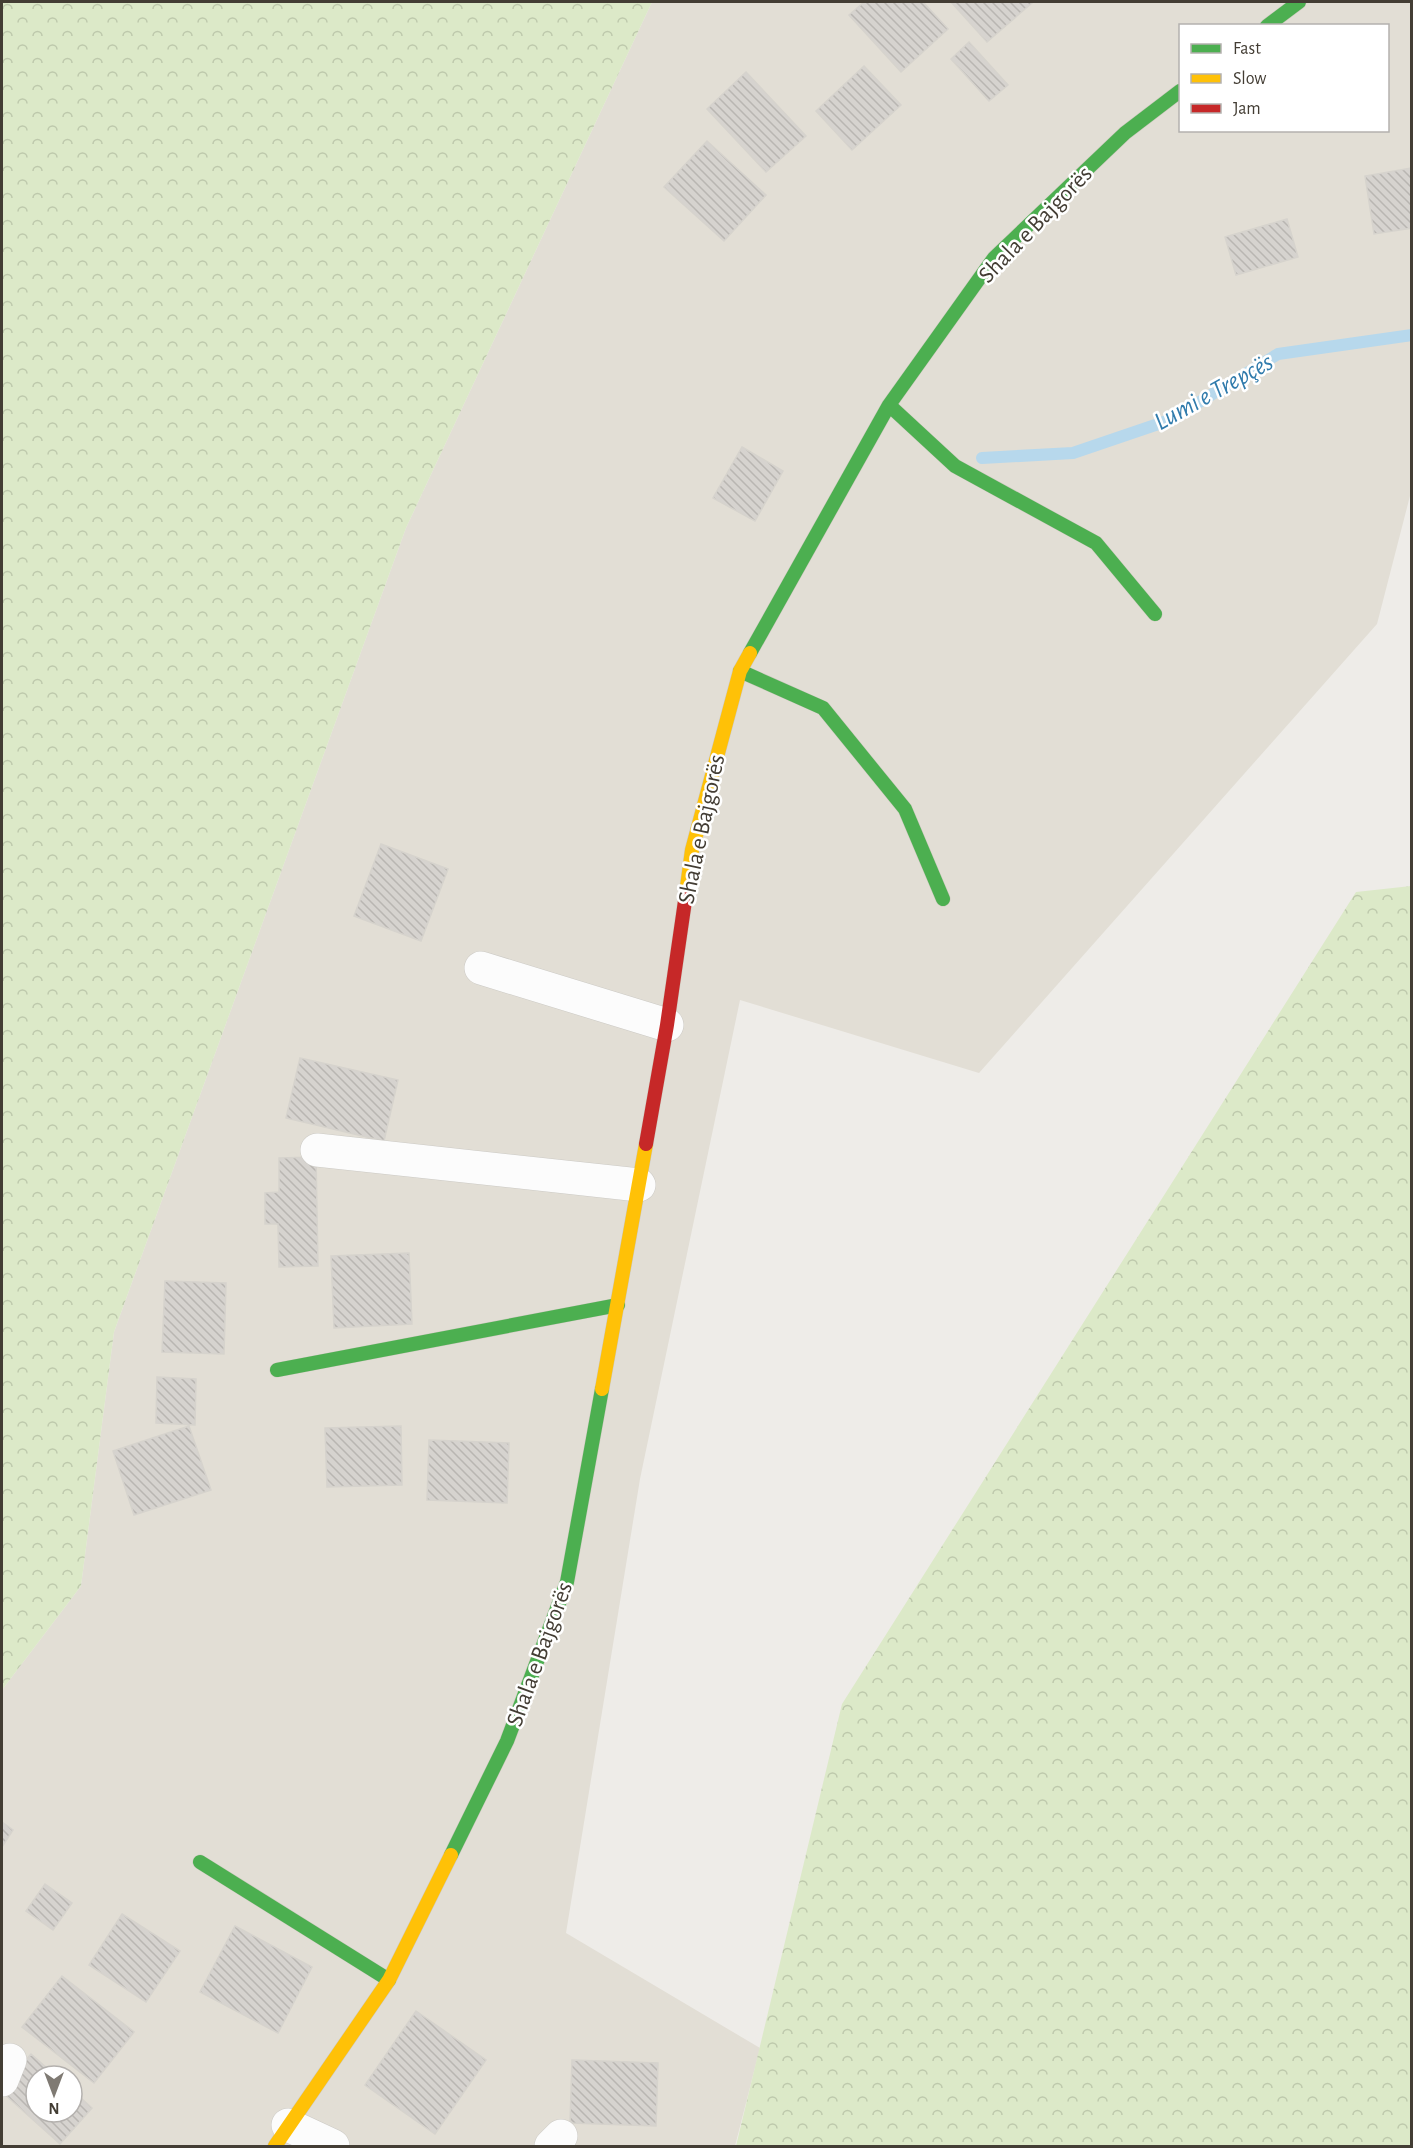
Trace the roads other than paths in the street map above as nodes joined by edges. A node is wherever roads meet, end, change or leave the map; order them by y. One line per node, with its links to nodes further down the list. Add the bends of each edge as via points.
1 (1299, 2): 2 (main road)
2 (1270, 24)
3 (1179, 92): 4 (main road, Shala e Bajgorës, via 1125,133 994,258)
4 (889, 405): 5 (main road, via 955,466 1096,543); 6 (main road, Shala e Bajgorës)
5 (1155, 614)
6 (740, 671): 7 (main road, via 823,708 905,809); 9 (main road, Shala e Bajgorës, via 692,850)
7 (944, 899)
8 (481, 968): 9 (street)
9 (667, 1025): 11 (main road, Shala e Bajgorës)
10 (317, 1150): 11 (street)
11 (639, 1185): 12 (main road, Shala e Bajgorës)
12 (618, 1305): 13 (main road); 15 (main road, Shala e Bajgorës, via 567,1582 507,1741)
13 (277, 1370)
14 (200, 1862): 15 (main road)
15 (389, 1980): 16 (main road, Shala e Bajgorës)
16 (281, 2136): 17 (street, Shala e Bajgorës)
17 (333, 2146)

